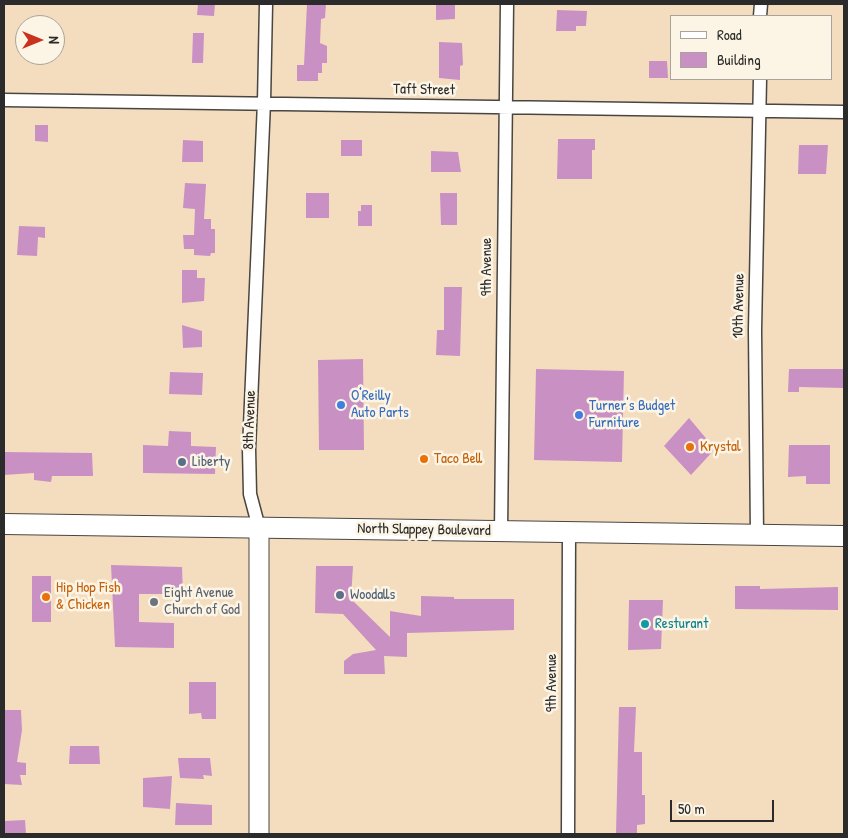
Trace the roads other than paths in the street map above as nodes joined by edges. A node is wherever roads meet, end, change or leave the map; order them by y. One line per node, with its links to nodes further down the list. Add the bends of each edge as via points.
1 (266, 4): 5 (street, 8th Avenue)
2 (507, 4): 6 (street, 9th Avenue)
3 (760, 80): 7 (street, 10th Avenue)
4 (4, 100): 5 (street, Taft Street)
5 (264, 102): 6 (street, Taft Street); 10 (street, 8th Avenue, via 249,449 250,494)
6 (504, 108): 7 (street, Taft Street); 11 (street, 9th Avenue)
7 (758, 110): 8 (street, Taft Street); 13 (street, 10th Avenue)
8 (844, 112)
9 (4, 524): 10 (main road, North Slappey Boulevard)
10 (259, 528): 11 (main road, North Slappey Boulevard); 15 (street, 8th Avenue)
11 (501, 531): 12 (main road, North Slappey Boulevard)
12 (570, 532): 13 (main road, North Slappey Boulevard); 16 (street, 9th Avenue)
13 (757, 535): 14 (main road, North Slappey Boulevard)
14 (844, 536)
15 (259, 834)
16 (568, 834)

